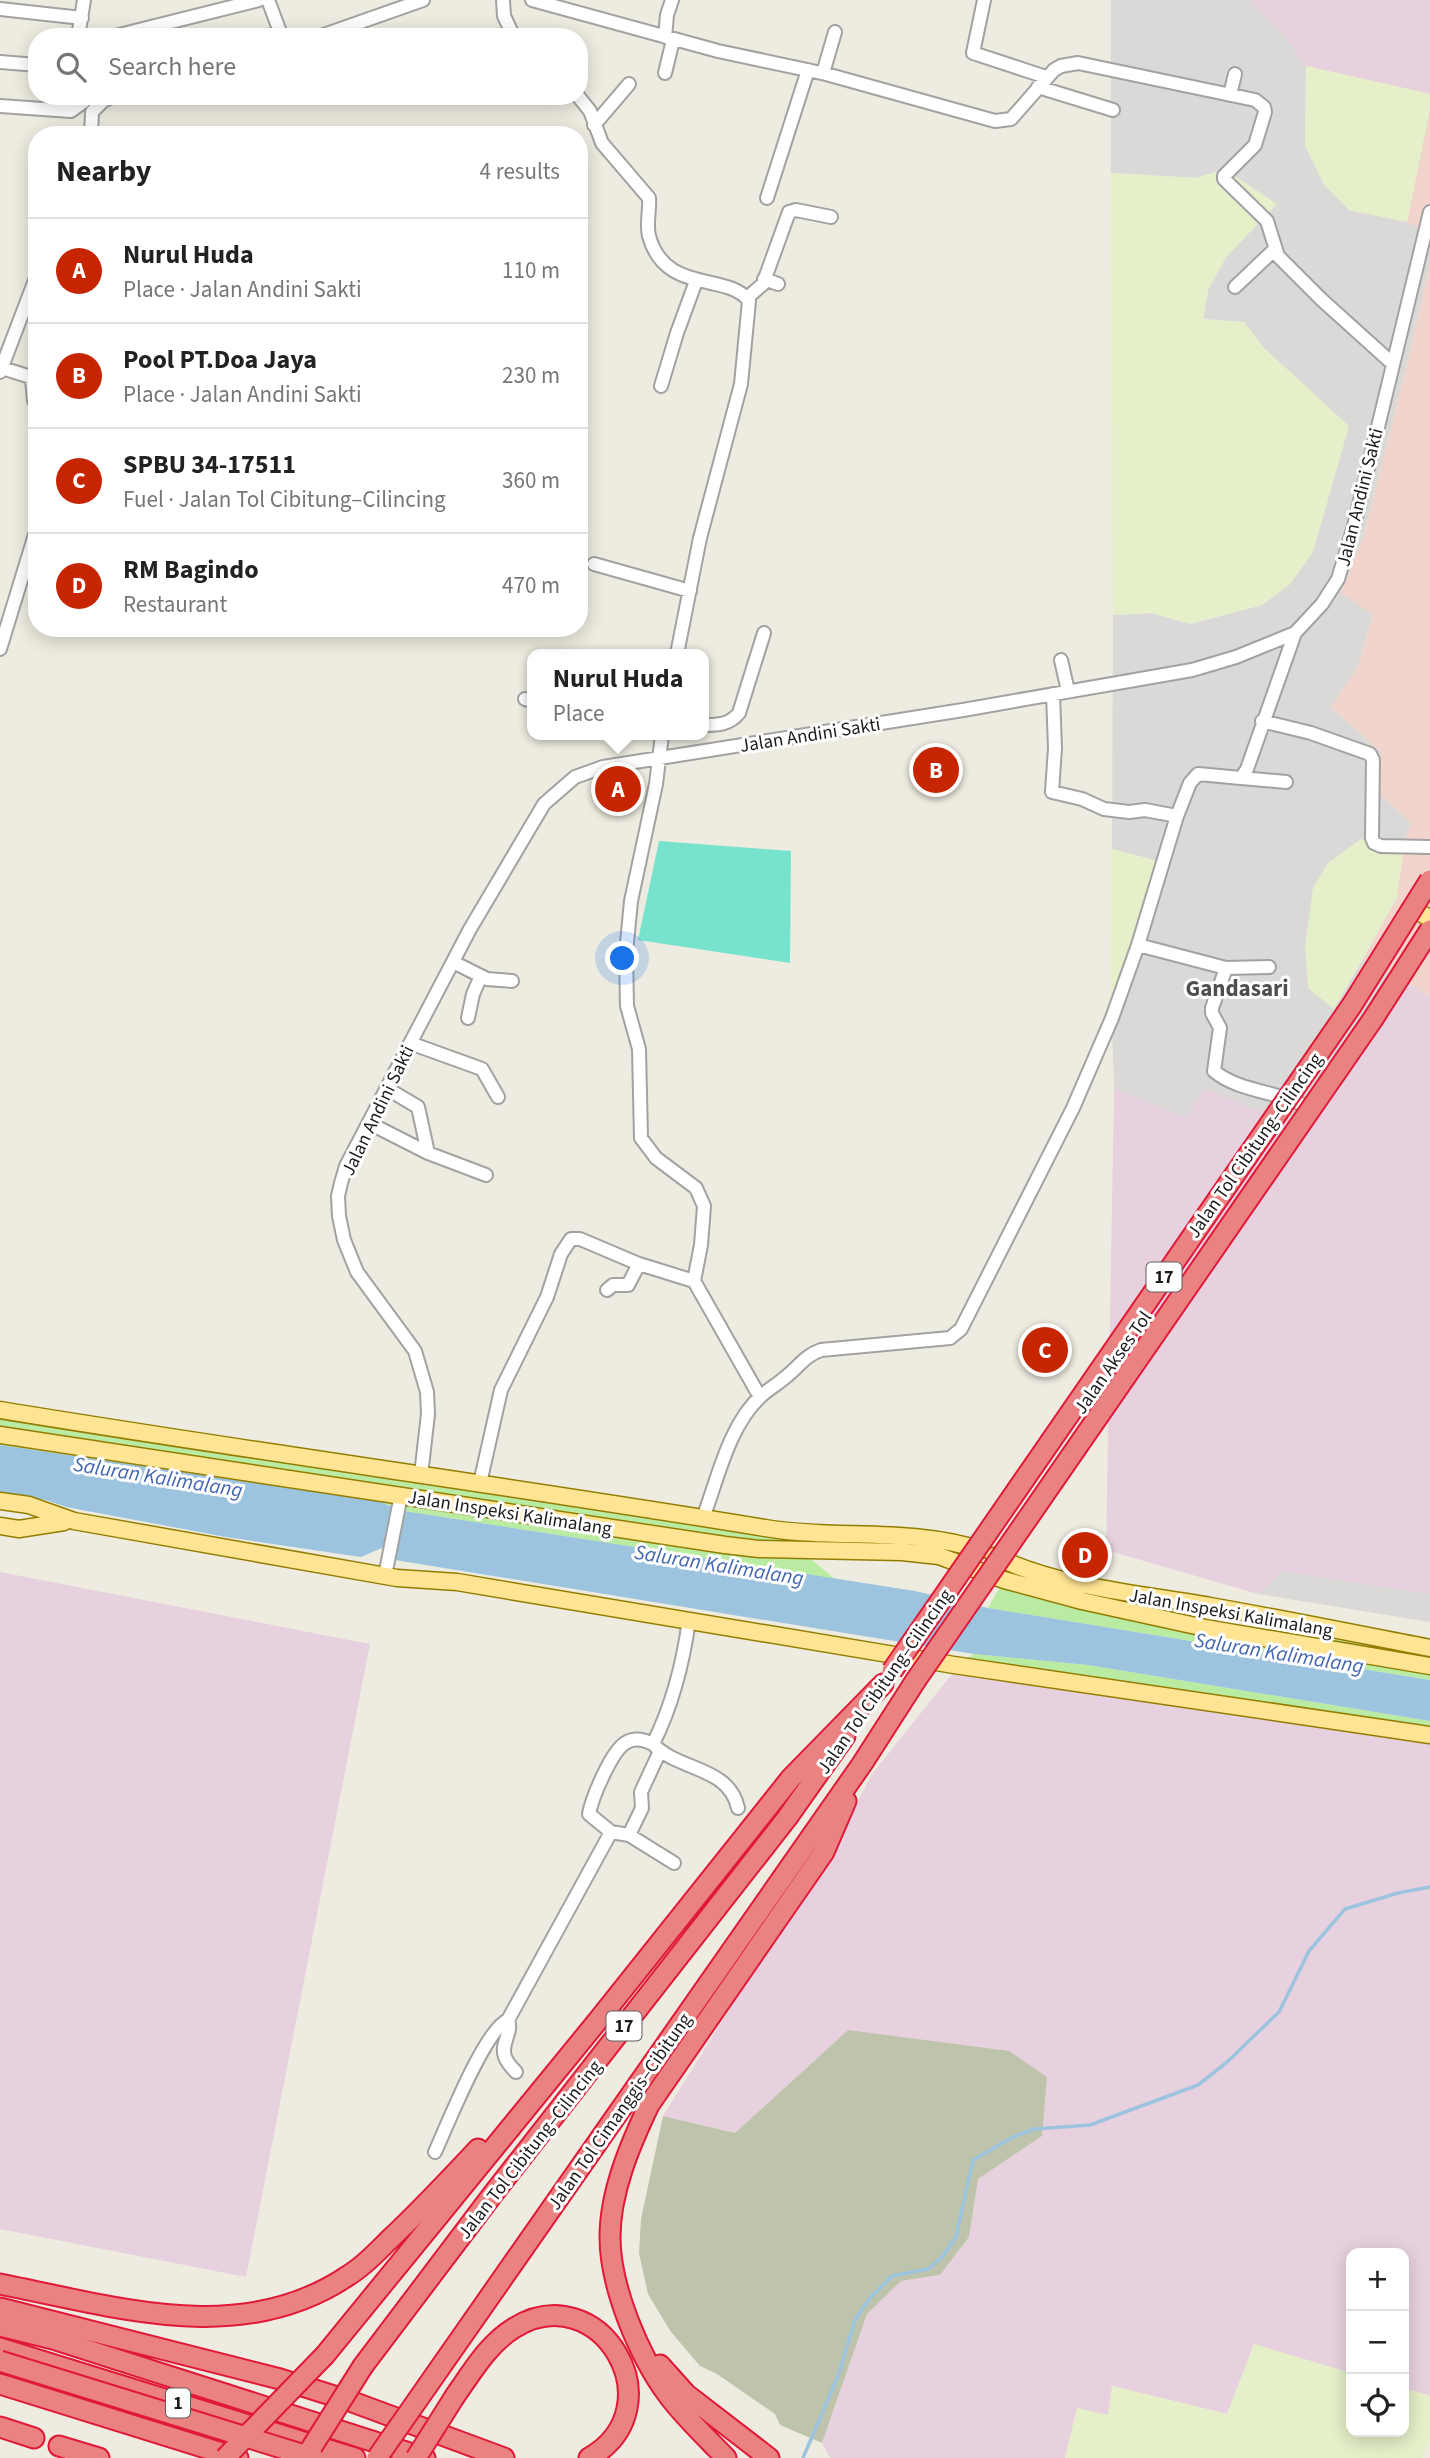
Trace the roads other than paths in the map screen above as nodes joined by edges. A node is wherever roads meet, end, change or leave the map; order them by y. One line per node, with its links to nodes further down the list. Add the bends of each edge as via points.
1 (84, 0): 10 (street)
2 (259, 0): 12 (street)
3 (268, 0): 13 (street)
4 (423, 0): 14 (street)
5 (503, 0): 15 (street)
6 (532, 0): 17 (street)
7 (672, 0): 17 (street, via 667,15)
8 (984, 0): 24 (street, via 973,53)
9 (0, 9): 10 (street)
10 (82, 18): 11 (street)
11 (79, 28)
12 (147, 28)
13 (279, 28)
14 (344, 28)
15 (510, 28)
16 (835, 33): 22 (street)
17 (669, 38): 20 (street); 21 (street)
18 (0, 62): 19 (street)
19 (28, 64)
20 (808, 70): 22 (street); 36 (street)
21 (665, 73)
22 (823, 73): 24 (street, via 1002,122 1011,119)
23 (1235, 74): 26 (street)
24 (1042, 82): 26 (street, via 1061,66 1078,63); 32 (street)
25 (629, 84): 34 (street)
26 (1230, 95): 39 (street, via 1255,100 1264,107 1264,119 1255,145 1224,179 1267,221)
27 (77, 105): 31 (street, via 71,111)
28 (88, 105): 33 (street)
29 (99, 105): 33 (street)
30 (585, 105): 34 (street)
31 (0, 106)
32 (1113, 110)
33 (92, 112): 35 (street)
34 (594, 125): 41 (street, via 602,142 649,198 648,231 657,255 665,265)
35 (91, 126)
36 (766, 198)
37 (1430, 212): 46 (street, Jalan Andini Sakti)
38 (831, 217): 40 (street, via 789,212)
39 (1275, 249): 43 (street); 46 (street)
40 (764, 279): 42 (street); 44 (street)
41 (696, 281): 44 (street, via 732,289); 49 (street)
42 (778, 284)
43 (1235, 287)
44 (747, 298): 52 (street, via 750,306 741,384)
45 (28, 299): 47 (street)
46 (1387, 360): 54 (street, Jalan Andini Sakti, via 1354,526 1338,579)
47 (1, 370): 48 (street)
48 (28, 377)
49 (661, 386)
50 (594, 564): 52 (street)
51 (28, 577): 55 (street)
52 (690, 592): 56 (street)
53 (764, 633): 61 (street, via 739,713 733,720)
54 (1295, 633): 58 (street, Jalan Andini Sakti, via 1192,670); 60 (street)
55 (0, 649)
56 (678, 649)
57 (1061, 660): 58 (street)
58 (1068, 691): 59 (street, Jalan Andini Sakti)
59 (1054, 694): 63 (street, Jalan Andini Sakti); 66 (street, via 1052,792 1104,808)
60 (1262, 721): 64 (street); 67 (street, via 1370,754 1374,843)
61 (709, 725)
62 (662, 740): 63 (street)
63 (661, 756): 73 (street, Jalan Andini Sakti, via 586,772 544,804); 87 (street, via 631,901 627,1006 639,1049 641,1138 656,1158 696,1188 704,1206)
64 (1241, 778): 65 (street); 66 (street, via 1198,774)
65 (1286, 782)
66 (1177, 816): 72 (street)
67 (1430, 847)
68 (1430, 880): 110 (highway, Jalan Tol Cibitung–Cilincing / 17, bridge, via 1352,1005)
69 (1430, 891): 70 (main road, Jalan Akses Tol)
70 (1426, 917): 82 (main road, Jalan Akses Tol)
71 (1430, 930): 113 (highway, Jalan Tol Cibitung–Cilincing / 17, bridge)
72 (1138, 945): 75 (street); 89 (street, via 1073,1108 961,1329 950,1338 821,1350 810,1354)
73 (453, 962): 76 (street); 79 (street, Jalan Andini Sakti)
74 (1269, 967): 75 (street)
75 (1226, 968): 82 (street, via 1212,1008 1220,1028 1214,1071)
76 (481, 976): 77 (street); 78 (street)
77 (512, 981)
78 (468, 1018)
79 (410, 1043): 80 (street, Jalan Andini Sakti); 81 (street, via 482,1069)
80 (386, 1088): 83 (street, Jalan Andini Sakti); 84 (street, via 418,1107)
81 (498, 1097)
82 (1299, 1102): 101 (main road, Jalan Akses Tol)
83 (369, 1123): 84 (street); 92 (street, Jalan Andini Sakti, via 346,1166 338,1196 339,1216 357,1272 415,1351 427,1392)
84 (428, 1153): 85 (street)
85 (486, 1175)
86 (639, 1265): 87 (street); 88 (street, via 628,1285 612,1285); 93 (street, via 580,1239 569,1242 501,1390)
87 (694, 1281): 89 (street)
88 (607, 1290)
89 (760, 1397): 96 (street, via 732,1441)
90 (0, 1410): 92 (main road, Jalan Inspeksi Kalimalang)
91 (0, 1434): 94 (main road, Jalan Inspeksi Kalimalang)
92 (421, 1475): 93 (main road, Jalan Inspeksi Kalimalang)
93 (480, 1483): 96 (main road, Jalan Inspeksi Kalimalang)
94 (400, 1499): 100 (main road, Jalan Inspeksi Kalimalang, via 726,1545); 102 (street)
95 (0, 1501): 97 (main road, via 29,1505)
96 (703, 1518): 99 (main road, Jalan Inspeksi Kalimalang)
97 (74, 1521): 98 (main road, via 19,1529); 102 (main road)
98 (0, 1526)
99 (800, 1532): 100 (main road); 101 (main road, Jalan Inspeksi Kalimalang, via 912,1536 955,1542)
100 (800, 1550): 103 (main road, Jalan Inspeksi Kalimalang, via 921,1553 939,1556)
101 (987, 1553): 103 (main road, Jalan Akses Tol); 105 (main road, Jalan Inspeksi Kalimalang, via 1066,1582)
102 (385, 1576): 104 (main road)
103 (971, 1577): 107 (main road, Jalan Inspeksi Kalimalang, via 1205,1628); 108 (main road, Jalan Akses Tol, bridge)
104 (689, 1620): 108 (main road); 112 (street, via 678,1684)
105 (1337, 1631): 106 (main road, Jalan Inspeksi Kalimalang); 107 (main road)
106 (1430, 1648)
107 (1333, 1649): 109 (main road, Jalan Inspeksi Kalimalang)
108 (918, 1653): 111 (main road)
109 (1430, 1665)
110 (887, 1677): 118 (highway, via 791,1778); 137 (highway, Jalan Tol Cibitung–Cilincing / 17, bridge, via 787,1818 363,2366)
111 (1430, 1735)
112 (657, 1748): 114 (street, via 729,1787); 115 (street, via 644,1740 628,1741 614,1756 589,1814); 116 (street, via 641,1792 642,1808)
113 (862, 1764): 125 (highway, via 824,1852 668,2076 630,2147 617,2188 610,2237 617,2287); 140 (highway, Jalan Tol Cimanggis–Cibitung / 17, bridge)
114 (738, 1808)
115 (611, 1832): 116 (street); 119 (street)
116 (629, 1835): 117 (street)
117 (674, 1863)
118 (600, 2018): 122 (highway, via 397,2233 350,2275 299,2302 247,2315 166,2316); 134 (highway, bridge, via 324,2355)
119 (508, 2020): 120 (street, via 504,2054); 121 (street, via 498,2026 477,2062)
120 (516, 2072)
121 (435, 2152)
122 (0, 2284)
123 (0, 2308): 143 (highway, via 280,2379)
124 (0, 2326): 142 (highway)
125 (634, 2336): 145 (highway, via 668,2395); 146 (highway, via 686,2394)
126 (0, 2348): 139 (highway, 1)
127 (0, 2361): 138 (highway, 1, bridge)
128 (0, 2373): 136 (highway, 1)
129 (0, 2384): 135 (highway, 1)
130 (0, 2427): 131 (highway)
131 (34, 2438)
132 (59, 2446): 133 (highway)
133 (99, 2458)
134 (225, 2458)
135 (238, 2458)
136 (273, 2458)
137 (305, 2458)
138 (314, 2458)
139 (355, 2458)
140 (377, 2458)
141 (416, 2458): 144 (highway, bridge, via 487,2351 514,2328 543,2317 587,2324 608,2340 624,2363 626,2409 612,2440)
142 (425, 2458)
143 (504, 2458)
144 (589, 2458)
145 (726, 2458)
146 (769, 2458)

